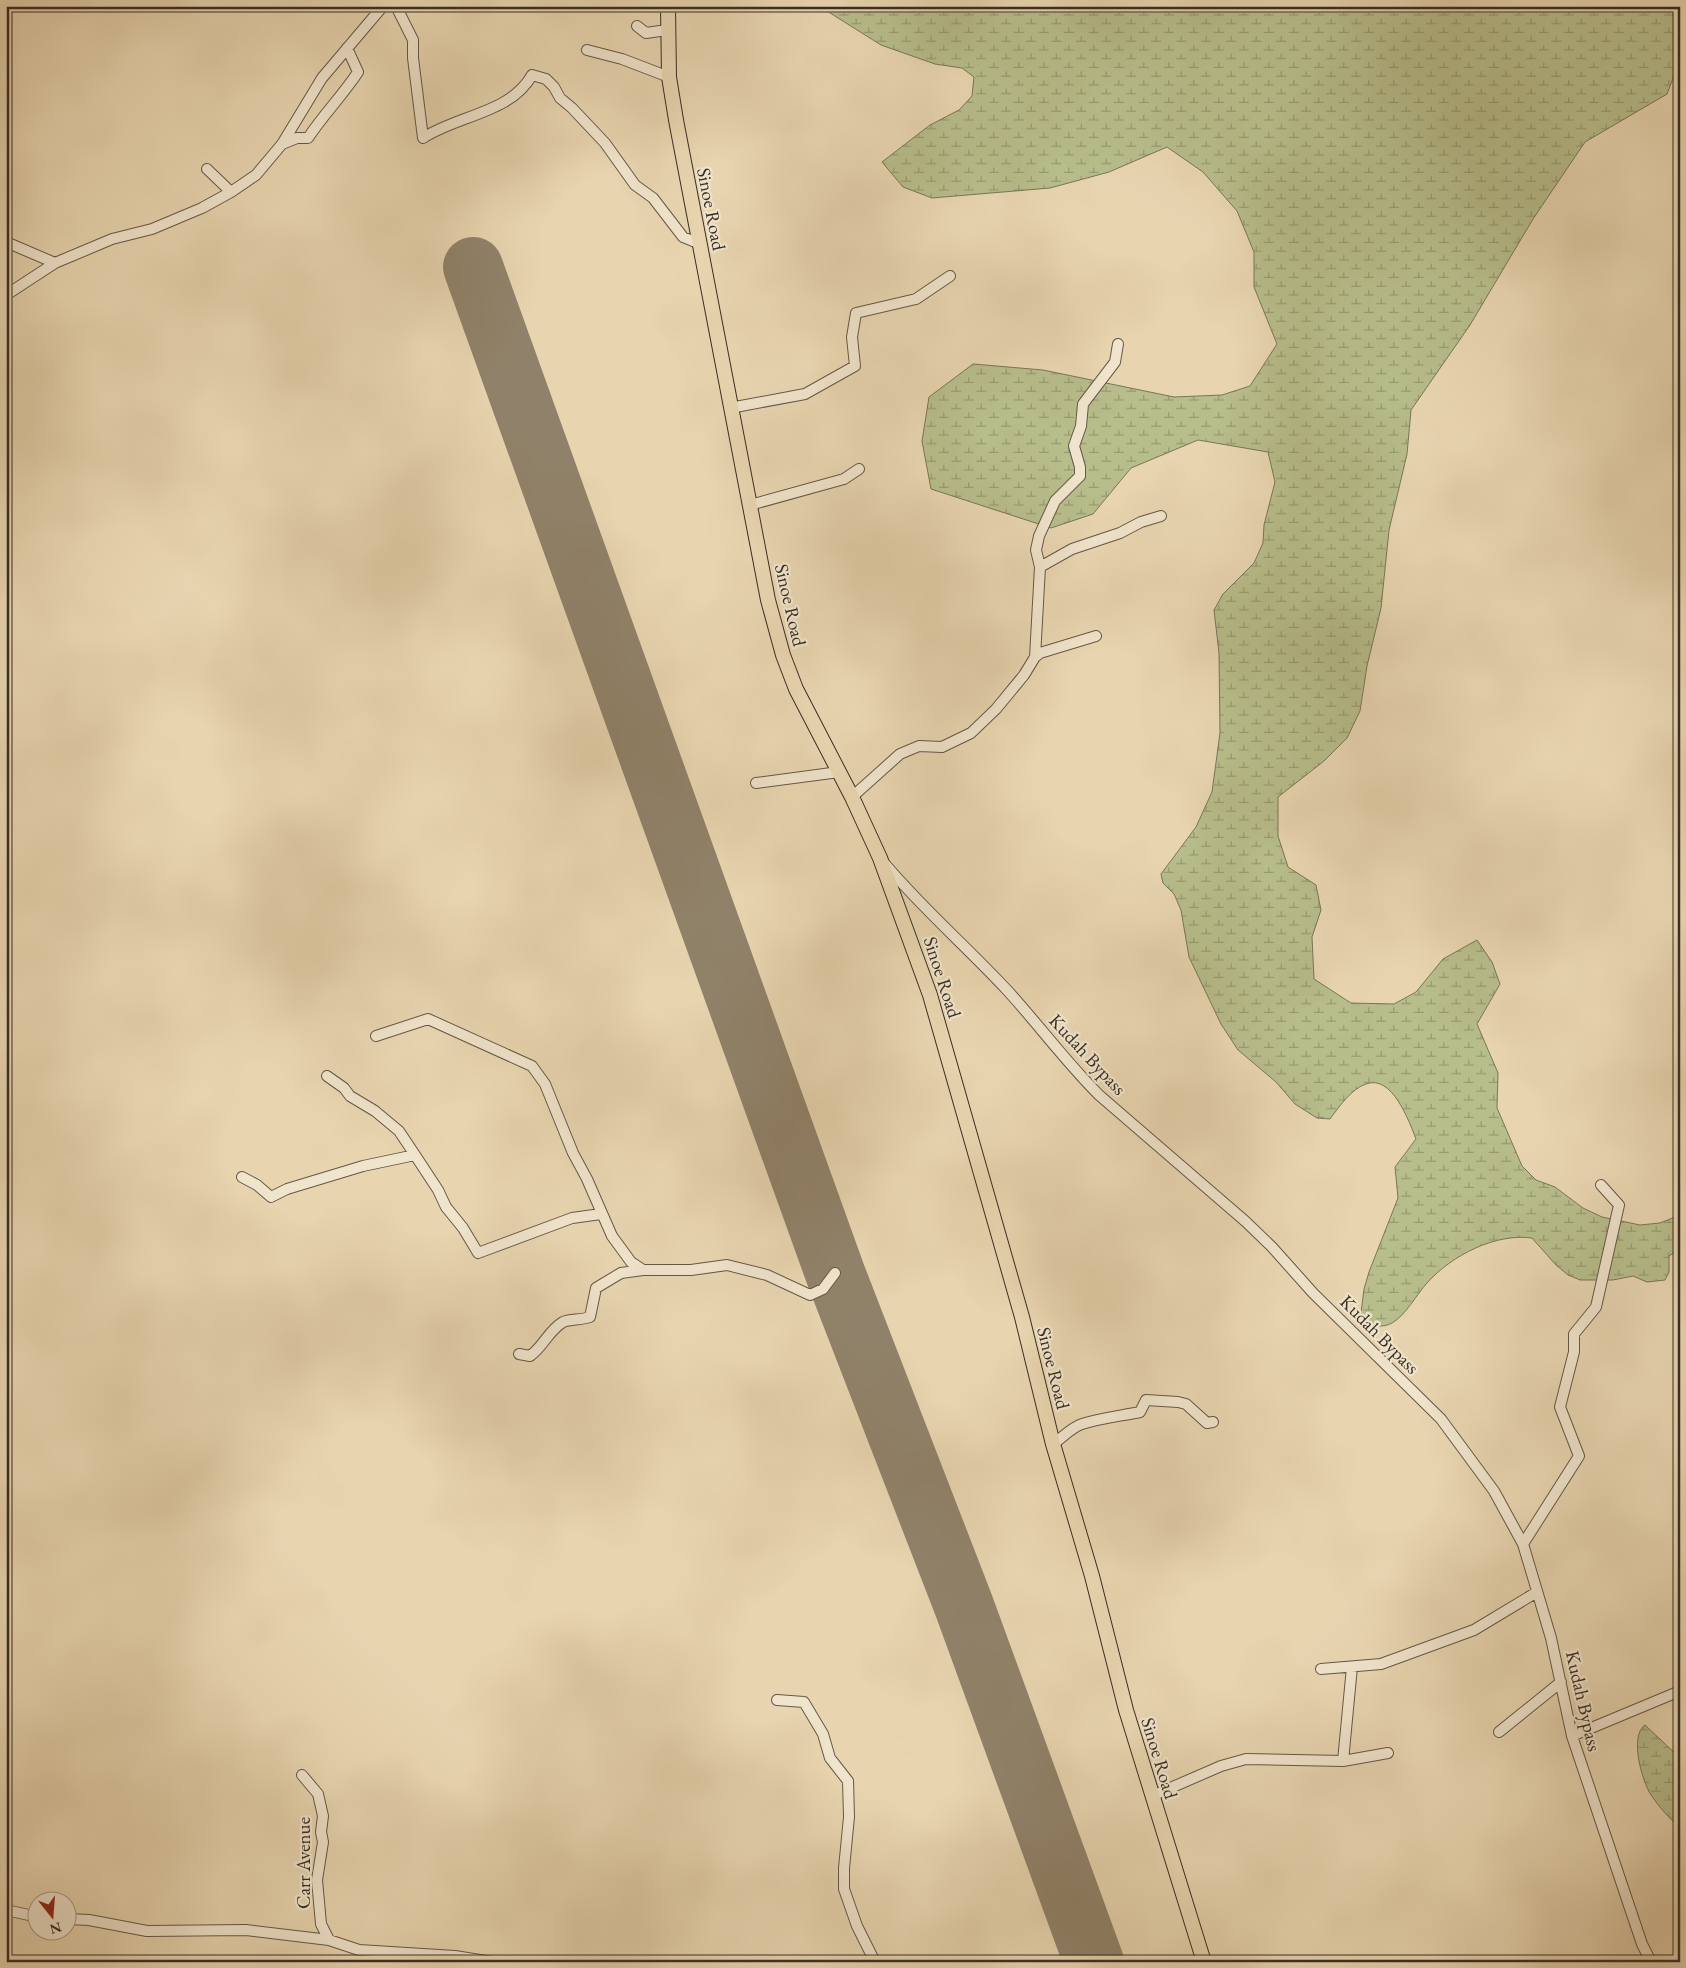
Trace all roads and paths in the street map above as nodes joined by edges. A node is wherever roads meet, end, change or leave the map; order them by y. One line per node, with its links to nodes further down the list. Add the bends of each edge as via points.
1 (382, 6): 6 (street)
2 (396, 6): 13 (street, via 413,40 423,138 499,105 526,87 532,75 546,79 560,98 605,143 635,185 653,198 683,237)
3 (668, 6): 5 (highway, Sinoe Road)
4 (637, 26): 5 (street, via 646,33)
5 (667, 30): 8 (highway, Sinoe Road)
6 (347, 48): 9 (street, via 322,78); 9 (street, via 358,72 308,138)
7 (587, 50): 8 (street)
8 (669, 77): 13 (highway, Sinoe Road)
9 (282, 144): 11 (street, via 256,175)
10 (207, 169): 11 (street)
11 (231, 192): 14 (street, via 152,229 112,239)
12 (6, 242): 14 (street)
13 (700, 244): 18 (highway, Sinoe Road)
14 (55, 263): 16 (street)
15 (950, 276): 18 (street, via 916,300 856,312 852,337 855,366 805,394)
16 (6, 295)
17 (1118, 344): 22 (street, via 1115,362 1083,404 1074,446 1080,476 1055,501 1042,524 1036,550)
18 (730, 408): 20 (highway, Sinoe Road)
19 (859, 470): 20 (street, via 844,479)
20 (750, 505): 25 (highway, Sinoe Road, via 768,600 783,655 796,689)
21 (1161, 516): 22 (street, via 1072,549)
22 (1040, 567): 24 (street)
23 (1096, 636): 24 (street)
24 (1035, 657): 27 (street, via 996,709 970,733 942,747 919,746 900,754)
25 (839, 772): 26 (street); 27 (highway, Sinoe Road)
26 (756, 783)
27 (852, 796): 28 (highway, Sinoe Road)
28 (880, 858): 39 (highway, Sinoe Road, via 918,959 966,1116 1022,1316); 40 (street, Kudah Bypass, via 1008,990 1099,1096 1245,1221 1441,1420 1494,1491)
29 (376, 1036): 34 (street, via 428,1019 532,1066 545,1084)
30 (327, 1076): 31 (street, via 399,1131)
31 (415, 1155): 32 (street, via 363,1166 271,1197); 34 (street, via 478,1253 572,1218)
32 (242, 1177)
33 (1601, 1185): 40 (street, via 1619,1205 1596,1307 1574,1334 1574,1352 1560,1407 1579,1456)
34 (601, 1214): 35 (street, via 631,1262)
35 (643, 1270): 36 (street, via 691,1270 727,1265 767,1275 810,1295 823,1289); 37 (street, via 621,1272 596,1288 590,1318 565,1321 549,1333 536,1352 530,1356)
36 (835, 1273)
37 (519, 1354)
38 (1213, 1422): 39 (street, via 1207,1422 1186,1404 1146,1400 1140,1412 1081,1424)
39 (1053, 1444): 52 (highway, Sinoe Road)
40 (1522, 1544): 41 (street, Kudah Bypass)
41 (1537, 1592): 42 (street, via 1474,1630 1381,1664); 44 (street, Kudah Bypass)
42 (1352, 1667): 43 (street); 50 (street)
43 (1321, 1669)
44 (1561, 1682): 47 (street); 48 (street, Kudah Bypass)
45 (1680, 1691): 48 (street)
46 (777, 1700): 58 (street, via 804,1702 823,1734 830,1758 848,1781 844,1889)
47 (1499, 1732)
48 (1572, 1736): 60 (street, Kudah Bypass, via 1642,1944)
49 (1388, 1753): 50 (street)
50 (1343, 1761): 52 (street, via 1246,1759 1221,1766)
51 (302, 1775): 56 (street, Carr Avenue, via 318,1794 323,1816 317,1880 321,1924)
52 (1152, 1796): 59 (highway, Sinoe Road)
53 (6, 1910): 54 (street)
54 (28, 1915)
55 (78, 1919): 56 (street, via 146,1932 246,1930)
56 (329, 1940): 57 (street, via 359,1950 455,1956)
57 (492, 1962)
58 (875, 1962)
59 (1204, 1962)
60 (1651, 1962)

